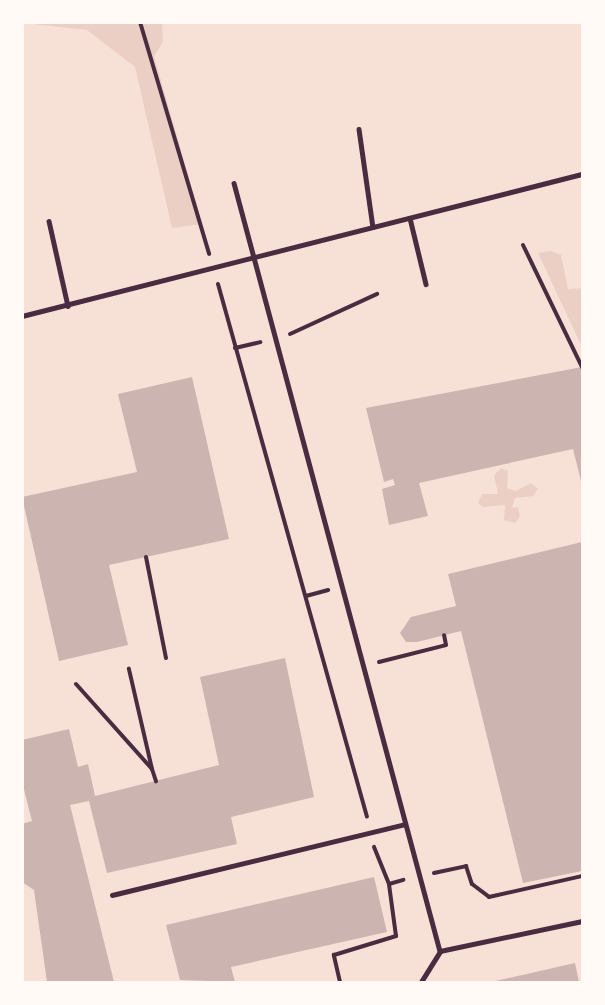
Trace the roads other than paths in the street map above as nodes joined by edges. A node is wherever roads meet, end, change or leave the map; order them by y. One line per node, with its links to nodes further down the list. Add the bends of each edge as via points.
1 (359, 129): 6 (lane)
2 (582, 174): 4 (lane)
3 (234, 183): 7 (lane)
4 (410, 218): 6 (lane); 8 (lane)
5 (49, 220): 9 (lane)
6 (373, 228): 7 (lane)
7 (256, 261): 9 (lane); 11 (lane)
8 (426, 284)
9 (68, 306): 10 (lane)
10 (22, 316)
11 (405, 824): 12 (lane); 14 (lane)
12 (112, 895)
13 (582, 921): 14 (lane)
14 (440, 951): 15 (lane)
15 (421, 982)

